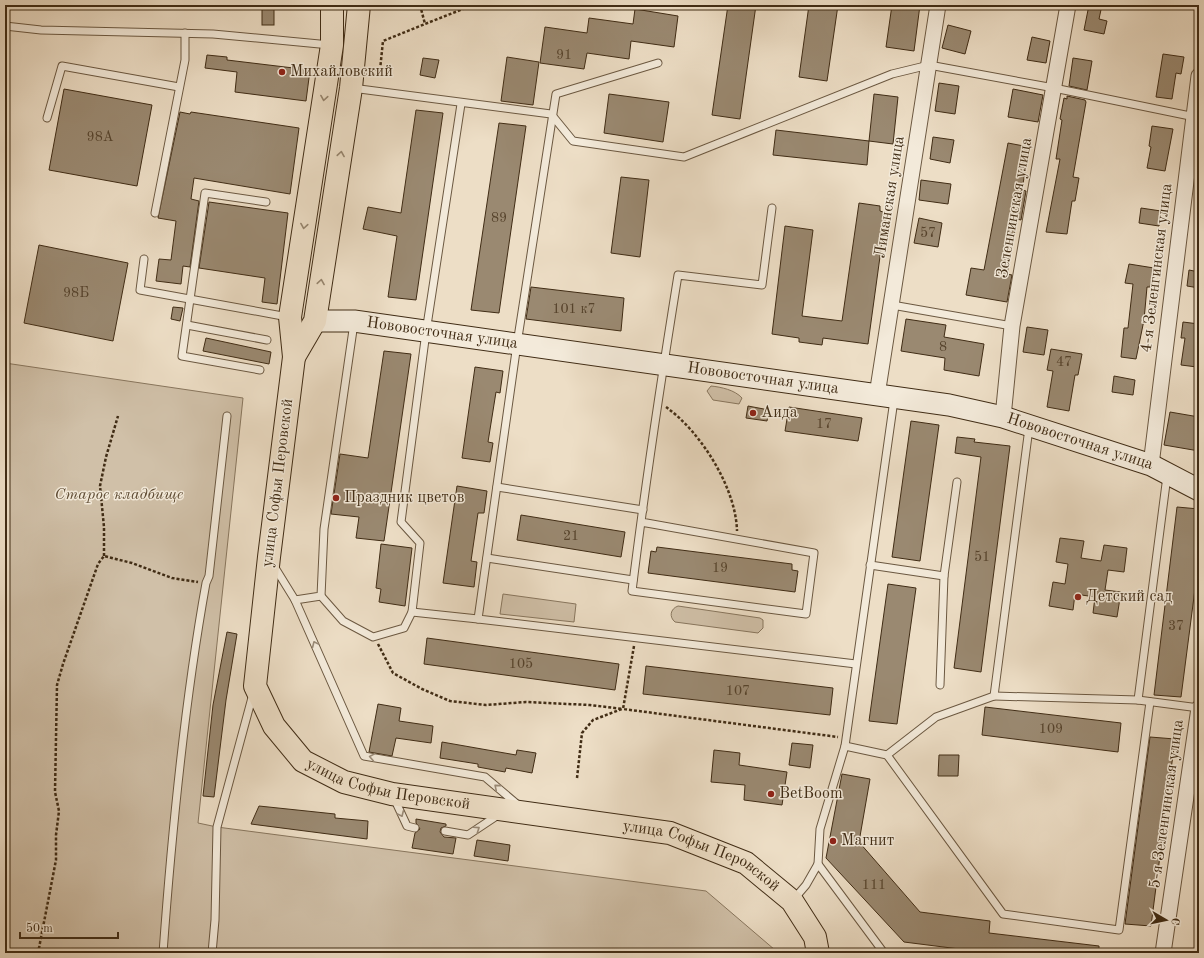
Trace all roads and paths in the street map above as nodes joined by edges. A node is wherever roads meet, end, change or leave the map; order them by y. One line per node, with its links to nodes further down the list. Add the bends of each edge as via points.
1 (332, 5): 10 (main road, улица Софьи Перовской)
2 (420, 5): 7 (path)
3 (473, 5): 7 (path)
4 (938, 5): 12 (street, Лиманская улица)
5 (1068, 5): 16 (street, Зеленгинская улица)
6 (359, 6): 10 (main road); 14 (main road, улица Софьи Перовской)
7 (425, 24): 14 (path, via 383,41 380,70)
8 (5, 26): 9 (lane, via 41,30)
9 (185, 33): 10 (lane); 15 (lane, via 185,60)
10 (332, 45): 27 (main road, улица Софьи Перовской, one-way to 27)
11 (658, 63): 18 (lane, via 556,94)
12 (929, 65): 16 (lane); 18 (lane, via 892,74 684,157 573,141); 26 (street, Лиманская улица)
13 (1199, 76): 19 (street, 4-я Зеленгинская улица)
14 (352, 78): 17 (lane); 28 (main road, улица Софьи Перовской, one-way to 14)
15 (179, 87): 20 (lane, via 62,66); 23 (lane)
16 (1054, 88): 19 (lane); 31 (street, Зеленгинская улица)
17 (461, 104): 18 (lane); 32 (lane)
18 (552, 114): 34 (lane)
19 (1196, 117): 44 (street, 4-я Зеленгинская улица)
20 (47, 118)
21 (266, 202): 25 (lane, via 205,193)
22 (772, 208): 36 (lane, via 762,285 678,275)
23 (154, 213)
24 (144, 259): 25 (lane, via 140,290)
25 (191, 300): 27 (lane); 30 (lane)
26 (892, 305): 31 (lane); 38 (street, Лиманская улица)
27 (290, 317): 28 (main road); 35 (main road, улица Софьи Перовской)
28 (315, 321): 29 (main road, Нововосточная улица); 35 (main road, улица Софьи Перовской)
29 (354, 321): 32 (main road, Нововосточная улица); 58 (lane, via 324,528)
30 (187, 326): 33 (lane); 37 (lane, via 182,356)
31 (1012, 326): 42 (street, Зеленгинская улица)
32 (426, 332): 34 (main road, Нововосточная улица); 60 (lane, via 401,522 420,542)
33 (267, 340)
34 (517, 344): 36 (main road, Нововосточная улица); 46 (lane)
35 (294, 357): 52 (main road, улица Софьи Перовской)
36 (663, 365): 38 (main road, Нововосточная улица); 39 (lane)
37 (260, 370)
38 (885, 396): 42 (main road, Нововосточная улица, via 949,405); 54 (lane)
39 (658, 401): 48 (lane); 50 (path, via 676,414 705,446 730,493 737,521)
40 (118, 416): 51 (path, via 100,486)
41 (227, 416): 57 (lane, via 210,576)
42 (1003, 417): 43 (main road, Нововосточная улица)
43 (1029, 425): 44 (main road, Нововосточная улица); 67 (lane)
44 (1159, 469): 47 (main road, Нововосточная улица); 68 (lane)
45 (957, 482): 55 (lane)
46 (497, 487): 48 (lane); 53 (lane)
47 (1199, 490)
48 (643, 510): 49 (lane)
49 (641, 522): 50 (lane); 56 (lane)
50 (738, 539): 56 (lane, via 814,553 806,614 632,591)
51 (104, 556): 57 (path, via 172,578); 82 (path, via 98,564 57,684 55,792 59,811 56,860 41,941)
52 (268, 557): 59 (lane); 66 (main road, улица Софьи Перовской)
53 (487, 558): 56 (lane); 61 (lane)
54 (870, 565): 55 (lane); 64 (lane)
55 (944, 576): 65 (lane)
56 (633, 580)
57 (206, 583): 83 (lane, via 191,676 170,860)
58 (321, 596): 59 (lane); 62 (lane, via 343,621)
59 (295, 600): 77 (lane, one-way to 59, via 485,777 364,756)
60 (412, 612): 61 (lane); 62 (lane, via 404,628)
61 (478, 618): 63 (lane)
62 (374, 637): 71 (path, via 393,673 450,701 486,705 526,702 590,704)
63 (637, 638): 64 (lane); 71 (path, via 631,658)
64 (856, 664): 72 (lane)
65 (940, 684)
66 (255, 686): 76 (main road, улица Софьи Перовской, via 274,726 303,761 344,782); 84 (lane, via 217,827)
67 (994, 696): 68 (lane); 74 (lane, via 936,717)
68 (1138, 700): 69 (lane)
69 (1150, 702): 70 (lane); 74 (lane, via 1119,930 1003,914)
70 (1199, 708): 87 (street, 5-я Зеленгинская улица)
71 (623, 709): 72 (path); 75 (path, via 593,720 582,733)
72 (846, 738): 73 (lane)
73 (845, 746): 74 (lane); 80 (lane, via 820,829)
74 (887, 755)
75 (577, 778)
76 (392, 794): 77 (main road, улица Софьи Перовской); 78 (lane, one-way to 78, via 407,826)
77 (516, 811): 79 (lane, one-way to 77, via 468,835); 81 (main road, улица Софьи Перовской, via 670,833 746,863)
78 (415, 828)
79 (445, 831)
80 (818, 864): 81 (lane, via 806,885); 86 (lane)
81 (792, 901): 85 (main road, улица Софьи Перовской, via 815,937)
82 (36, 953)
83 (163, 953)
84 (212, 953)
85 (818, 953)
86 (884, 953)
87 (1163, 953)

